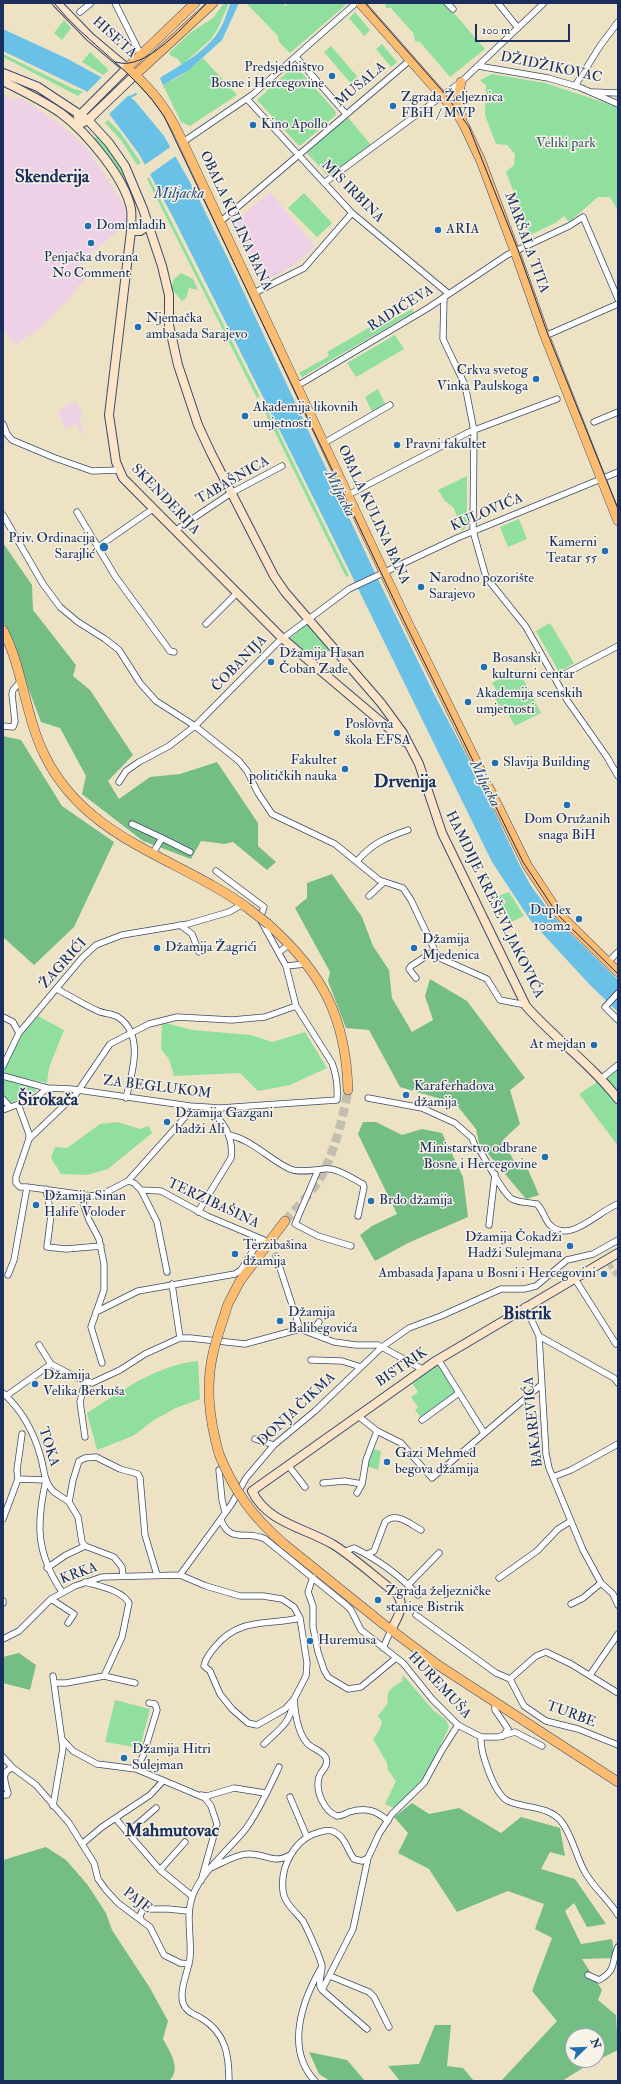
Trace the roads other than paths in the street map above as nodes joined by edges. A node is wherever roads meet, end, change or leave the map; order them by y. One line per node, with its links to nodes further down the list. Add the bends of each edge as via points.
1 (57, 3): 19 (main road, HISETA)
2 (90, 3): 12 (street)
3 (115, 3): 15 (street)
4 (195, 3): 15 (main road)
5 (213, 3): 21 (main road)
6 (356, 3): 16 (street)
7 (360, 3): 17 (main road, MARŠALA TITA)
8 (448, 3): 11 (street)
9 (498, 3): 14 (street)
10 (544, 3): 14 (street)
11 (453, 9)
12 (80, 12)
13 (618, 22): 24 (street)
14 (518, 28): 18 (street)
15 (141, 55): 19 (main road); 21 (main road, via 142,62)
16 (296, 57): 28 (street); 31 (street)
17 (409, 61): 27 (main road, MARŠALA TITA); 31 (street, MUSALA)
18 (478, 66): 23 (street); 24 (street, DŽIDŽIKOVAC, via 526,73)
19 (127, 68): 21 (main road, HISETA); 30 (main road)
20 (3, 73): 30 (main road, HAMDIJE KREŠEVLJAKOVIĆA, via 38,87)
21 (135, 75): 32 (main road); 35 (main road, OBALA KULINA BANA, via 158,100)
22 (3, 80): 34 (main road, SKENDERIJA, via 58,112)
23 (461, 82): 27 (street); 33 (main road, via 458,97)
24 (575, 86): 25 (street, DŽIDŽIKOVAC)
25 (591, 92): 26 (street, DŽIDŽIKOVAC); 29 (street)
26 (618, 93)
27 (442, 97): 33 (main road, MARŠALA TITA); 37 (street)
28 (247, 99): 35 (street); 36 (street, MIS IRBINA)
29 (618, 104)
30 (80, 114): 32 (main road, HAMDIJE KREŠEVLJAKOVIĆA); 34 (main road)
31 (346, 114): 36 (street, MUSALA)
32 (88, 120): 34 (main road); 40 (main road, HAMDIJE KREŠEVLJAKOVIĆA, via 125,166)
33 (464, 125): 42 (main road, MARŠALA TITA)
34 (76, 126): 41 (main road, SKENDERIJA, via 102,155 126,195 131,210)
35 (182, 142): 39 (main road, OBALA KULINA BANA)
36 (298, 155): 37 (street, MIS IRBINA); 39 (street, MUSALA)
37 (324, 183): 38 (street, MIS IRBINA)
38 (352, 213): 43 (street, via 304,268); 44 (street, MIS IRBINA)
39 (220, 222): 43 (main road, OBALA KULINA BANA)
40 (149, 225): 41 (main road, via 140,231); 60 (main road, HAMDIJE KREŠEVLJAKOVIĆA, via 167,283 172,338 185,387 200,431)
41 (131, 231): 57 (main road, SKENDERIJA, via 109,415)
42 (515, 251): 44 (street, RADIĆEVA); 45 (street, RADIĆEVA, via 583,217); 47 (main road, MARŠALA TITA)
43 (254, 293): 48 (main road, OBALA KULINA BANA)
44 (446, 295): 48 (street, RADIĆEVA); 54 (street, via 443,339 465,385)
45 (618, 299)
46 (618, 304): 47 (street)
47 (545, 336): 59 (main road, MARŠALA TITA)
48 (297, 386): 55 (main road, OBALA KULINA BANA)
49 (556, 399): 54 (street)
50 (390, 405): 55 (street)
51 (618, 412): 52 (street)
52 (594, 422)
53 (3, 424): 57 (street, via 12,440 55,458 92,471)
54 (474, 431): 61 (street, via 432,450); 67 (street)
55 (324, 443): 61 (main road, OBALA KULINA BANA)
56 (282, 466): 60 (street, TABAŠNICA)
57 (119, 470): 62 (main road, SKENDERIJA, via 127,482)
58 (618, 472): 59 (street, KULOVIĆA)
59 (600, 479): 65 (main road, MARŠALA TITA); 67 (street, KULOVIĆA)
60 (231, 493): 66 (street, TABAŠNICA); 71 (main road, HAMDIJE KREŠEVLJAKOVIĆA, via 274,576)
61 (348, 495): 69 (main road, OBALA KULINA BANA)
62 (154, 508): 66 (main road, SKENDERIJA); 68 (street)
63 (76, 512): 68 (street)
64 (3, 515): 80 (street, via 42,584 60,607 119,650 140,683 156,701)
65 (618, 521)
66 (176, 530): 70 (main road, SKENDERIJA)
67 (473, 531): 69 (street, KULOVIĆA); 77 (street, via 486,577 526,627)
68 (98, 547): 76 (street, via 134,603 170,651)
69 (381, 573): 71 (street, ČOBANIJA, via 352,587); 100 (main road, OBALA KULINA BANA, via 527,865 560,915)
70 (236, 594): 72 (street); 74 (main road, SKENDERIJA)
71 (306, 619): 74 (street, ČOBANIJA); 81 (main road, HAMDIJE KREŠEVLJAKOVIĆA, via 386,708)
72 (206, 624)
73 (3, 630): 78 (main road)
74 (282, 638): 80 (street, ČOBANIJA); 81 (main road, SKENDERIJA)
75 (618, 646): 77 (street)
76 (174, 652)
77 (555, 679): 82 (street)
78 (20, 682): 79 (street, via 12,694 15,722 13,727); 88 (main road, via 34,730 62,783 84,809 118,836)
79 (3, 726)
80 (195, 726): 83 (street, ČOBANIJA, via 169,746 130,768); 89 (street, via 239,761 272,814 335,844)
81 (409, 745): 108 (main road, HAMDIJE KREŠEVLJAKOVIĆA, via 419,764 442,833)
82 (618, 776)
83 (119, 782)
84 (132, 824): 86 (street)
85 (408, 830): 89 (street, via 384,838 368,849)
86 (162, 838): 87 (street); 88 (street)
87 (190, 852)
88 (153, 853): 93 (main road)
89 (358, 861): 91 (street)
90 (216, 871): 98 (street, via 264,907 260,919)
91 (384, 882): 92 (street); 96 (street, via 407,892)
92 (369, 896)
93 (246, 906): 94 (street, ŽAGRIĆI); 95 (main road, bridge)
94 (180, 925): 97 (street, via 192,934); 105 (street, ŽAGRIĆI, via 122,935 102,942 87,953)
95 (290, 944): 98 (street); 101 (main road)
96 (434, 951): 104 (street, via 411,966 409,969); 108 (street, via 442,959 487,979 500,1000)
97 (199, 952)
98 (279, 952): 102 (street)
99 (618, 952): 100 (street)
100 (608, 962): 103 (main road, OBALA KULINA BANA)
101 (306, 964): 102 (street); 119 (main road, via 337,1020 345,1051)
102 (286, 966): 107 (street)
103 (618, 972)
104 (416, 978)
105 (57, 989): 111 (street, ŽAGRIĆI); 112 (street, via 99,1012 117,1016)
106 (618, 993): 110 (street, via 607,1005)
107 (296, 1006): 112 (street, via 265,1017 232,1020 176,1016 162,1019); 127 (street, ZA BEGLUKOM, via 332,1063 338,1081 337,1100)
108 (526, 1006): 116 (main road, HAMDIJE KREŠEVLJAKOVIĆA)
109 (3, 1017): 111 (street, via 13,1022)
110 (618, 1020)
111 (18, 1033): 114 (street, ŽAGRIĆI)
112 (130, 1033): 118 (street, via 110,1044); 120 (street, via 135,1052 135,1065)
113 (618, 1065): 116 (street)
114 (3, 1066)
115 (3, 1076): 117 (street, ZA BEGLUKOM)
116 (602, 1078): 123 (main road, HAMDIJE KREŠEVLJAKOVIĆA)
117 (47, 1088): 118 (street, ZA BEGLUKOM); 124 (street, via 36,1097)
118 (79, 1090): 120 (street, ZA BEGLUKOM); 130 (street)
119 (348, 1090)
120 (126, 1098): 125 (street, ZA BEGLUKOM)
121 (368, 1098): 132 (street, via 422,1108 455,1123 472,1138 476,1148)
122 (3, 1099): 126 (street)
123 (618, 1099)
124 (18, 1104): 126 (street); 130 (street)
125 (190, 1106): 127 (street, ZA BEGLUKOM); 133 (street, via 187,1115)
126 (10, 1107): 128 (street)
127 (206, 1108): 129 (street, via 217,1115)
128 (3, 1110)
129 (229, 1135): 131 (street, via 246,1140 292,1170); 139 (street, via 233,1147 232,1158)
130 (29, 1139): 134 (street, via 16,1177 17,1186)
131 (318, 1170): 140 (street, via 324,1168 363,1184); 146 (street, via 296,1224 318,1236)
132 (495, 1174): 138 (street, via 510,1198 537,1204 549,1224 556,1229 580,1227); 142 (street)
133 (128, 1181): 136 (street); 137 (street, via 105,1193)
134 (26, 1187): 135 (street); 150 (street, via 14,1260)
135 (46, 1189): 137 (street); 145 (street, via 51,1215 47,1247 66,1249)
136 (141, 1190): 139 (street, TERZIBAŠINA, via 161,1191); 149 (street, via 157,1222)
137 (84, 1195): 145 (street, via 86,1210)
138 (618, 1204)
139 (198, 1212): 143 (street, TERZIBAŠINA)
140 (358, 1216)
141 (285, 1221): 143 (main road)
142 (490, 1225)
143 (264, 1240): 152 (street, via 235,1274); 224 (main road, bridge, via 234,1290 214,1349 208,1391 210,1418 219,1454 230,1480 250,1511 284,1544)
144 (618, 1240): 162 (street, DONJA ČIKMA, via 593,1254 567,1260 536,1286 502,1289 409,1328)
145 (101, 1246): 154 (street, via 105,1274 104,1290)
146 (351, 1246)
147 (618, 1253): 151 (main road, BISTRIK, via 608,1262)
148 (276, 1256): 156 (street)
149 (167, 1272)
150 (8, 1275)
151 (575, 1279): 153 (main road, BISTRIK); 160 (street)
152 (172, 1284): 154 (street, via 138,1291); 159 (street)
153 (525, 1306): 158 (street, BAKAREVIĆA); 163 (main road, BISTRIK)
154 (96, 1312): 165 (street, via 90,1327)
155 (319, 1322): 157 (street)
156 (300, 1329): 157 (street); 159 (street, via 245,1344)
157 (311, 1333): 162 (street, via 334,1342)
158 (539, 1336): 170 (street, via 614,1378); 171 (street, BAKAREVIĆA)
159 (180, 1338): 169 (street, via 145,1354 107,1377 92,1383)
160 (616, 1344)
161 (39, 1345): 166 (street)
162 (382, 1347): 167 (street, DONJA ČIKMA); 168 (street)
163 (438, 1359): 168 (main road, BISTRIK); 172 (street)
164 (311, 1360): 167 (street, via 342,1361)
165 (102, 1363)
166 (51, 1364): 169 (street); 173 (street)
167 (361, 1367): 182 (street, DONJA ČIKMA, via 315,1411)
168 (422, 1369): 174 (main road, BISTRIK)
169 (85, 1382): 179 (street, via 80,1402)
170 (618, 1383)
171 (541, 1385): 177 (street); 185 (street, BAKAREVIĆA, via 546,1454)
172 (459, 1393): 175 (street); 177 (street)
173 (5, 1394): 187 (street, TOKA, via 28,1424 37,1443)
174 (357, 1415): 176 (street); 183 (main road, BISTRIK)
175 (422, 1420)
176 (378, 1432): 177 (street, via 401,1443 432,1478); 189 (street, via 366,1460)
177 (484, 1433)
178 (22, 1434): 186 (street)
179 (85, 1437)
180 (255, 1439): 182 (street)
181 (618, 1444): 185 (street)
182 (274, 1445): 194 (street, DONJA ČIKMA, via 246,1478)
183 (288, 1465): 190 (street); 191 (main road, BISTRIK)
184 (219, 1470): 195 (street)
185 (553, 1477): 198 (street, BAKAREVIĆA)
186 (18, 1479): 187 (street); 196 (street)
187 (46, 1480): 193 (street, TOKA, via 51,1489); 204 (street, via 40,1526 42,1551)
188 (323, 1483): 189 (street, via 345,1481)
189 (362, 1484): 192 (street)
190 (306, 1486)
191 (252, 1491): 194 (street, BISTRIK); 201 (main road, via 260,1506 271,1515)
192 (357, 1493)
193 (70, 1502): 200 (street, via 78,1517 80,1539); 205 (street, TOKA, via 79,1461 85,1458 96,1457 120,1469 138,1474 145,1535)
194 (231, 1505): 195 (street, DONJA ČIKMA)
195 (225, 1512): 197 (street, DONJA ČIKMA)
196 (3, 1519)
197 (221, 1520): 206 (street, DONJA ČIKMA); 208 (street, HUREMUŠA, via 229,1533 255,1535 265,1539)
198 (571, 1521): 209 (street, via 558,1529 537,1551); 211 (street, BAKAREVIĆA, via 583,1550)
199 (421, 1530): 203 (street, via 402,1518 388,1519 374,1551)
200 (85, 1546): 204 (street); 207 (street, via 114,1557 122,1567)
201 (344, 1552): 203 (street, via 354,1548); 224 (main road, via 399,1597 402,1608)
202 (439, 1553): 212 (street)
203 (368, 1554): 212 (street)
204 (47, 1568): 213 (street)
205 (157, 1575): 206 (street, KRKA); 207 (street, KRKA)
206 (180, 1575): 220 (street, via 240,1596 282,1599 294,1607)
207 (123, 1576): 210 (street, KRKA, via 102,1577)
208 (314, 1577): 221 (street, via 308,1592 314,1606); 227 (street, HUREMUŠA, via 351,1610 361,1630)
209 (499, 1578)
210 (85, 1582): 213 (street, KRKA); 230 (street, via 105,1588 129,1603 122,1637)
211 (602, 1583): 214 (street, BAKAREVIĆA); 217 (street)
212 (408, 1585): 215 (street)
213 (62, 1592): 216 (street, KRKA)
214 (616, 1594): 218 (street, BAKAREVIĆA)
215 (418, 1595)
216 (51, 1599): 222 (street, via 74,1614); 226 (street, KRKA, via 19,1631)
217 (571, 1604)
218 (618, 1605)
219 (416, 1615): 231 (street, via 496,1673)
220 (300, 1618): 223 (street); 234 (street, via 281,1623 246,1626 228,1632 204,1666 210,1671 225,1700 248,1723 257,1725 285,1709)
221 (313, 1622): 223 (street); 228 (street, via 324,1670 328,1677 344,1686 355,1689 361,1687)
222 (68, 1623)
223 (302, 1625): 234 (street, via 307,1663 306,1676)
224 (391, 1630): 227 (street); 236 (main road)
225 (618, 1634): 229 (street)
226 (3, 1639)
227 (383, 1648): 228 (street, HUREMUŠA)
228 (396, 1658): 237 (street, HUREMUŠA, via 409,1670 440,1709)
229 (590, 1675): 231 (street, via 546,1652 536,1656); 233 (street)
230 (104, 1676): 232 (street); 240 (street, via 66,1683 54,1679)
231 (510, 1679): 242 (street, TURBE, via 524,1706 546,1721 578,1729)
232 (135, 1683)
233 (618, 1693)
234 (294, 1699): 241 (street, via 285,1726); 257 (street, via 305,1741 324,1754 326,1759 318,1782 324,1805 333,1815 371,1810)
235 (149, 1703): 247 (street, via 155,1704 156,1710 143,1756)
236 (495, 1704): 238 (street, via 495,1710 508,1728); 249 (main road)
237 (458, 1725): 239 (street, HUREMUŠA); 257 (street, via 424,1782)
238 (503, 1736): 239 (street); 243 (street, via 515,1732)
239 (481, 1738): 269 (street, via 481,1751 502,1797 549,1812 558,1818 565,1827 586,1875)
240 (62, 1739): 247 (street, via 73,1751 97,1764); 254 (street, via 62,1762)
241 (264, 1744)
242 (618, 1745)
243 (542, 1746)
244 (3, 1757): 246 (street, PAJE)
245 (279, 1767): 250 (street)
246 (13, 1768): 251 (street, via 4,1772 8,1793); 254 (street, PAJE, via 36,1785)
247 (136, 1769): 248 (street)
248 (163, 1781): 252 (street); 256 (street, via 150,1795)
249 (618, 1782)
250 (265, 1793): 252 (street, via 234,1788 207,1796); 264 (street, via 251,1821)
251 (3, 1795)
252 (200, 1795): 266 (street, via 206,1798 211,1806 217,1824)
253 (290, 1797): 259 (street)
254 (53, 1806): 261 (street, PAJE, via 69,1823)
255 (156, 1808): 258 (street)
256 (116, 1819): 258 (street); 261 (street)
257 (388, 1821): 263 (street)
258 (126, 1833): 265 (street)
259 (307, 1837): 262 (street); 263 (street, via 315,1833 332,1831 346,1843 354,1859 362,1861)
260 (185, 1842): 265 (street)
261 (82, 1844): 270 (street, PAJE, via 94,1863 98,1879 106,1890 118,1904)
262 (290, 1854): 264 (street, via 278,1860 247,1854); 273 (street, via 282,1881 283,1893 304,1923)
263 (368, 1858): 276 (street, via 352,1930)
264 (211, 1869): 266 (street)
265 (160, 1870): 267 (street)
266 (201, 1881): 267 (street)
267 (192, 1896): 268 (street)
268 (188, 1911): 270 (street, via 143,1909); 272 (street)
269 (618, 1915)
270 (141, 1920): 272 (street, PAJE, via 150,1927 164,1955)
271 (618, 1947): 274 (street)
272 (189, 1964): 280 (street, via 182,1996 183,2004 188,2011 219,2032 228,2052)
273 (322, 1966): 277 (street); 281 (street, via 304,2001 299,2033 299,2053 305,2068)
274 (615, 1968): 275 (street, via 599,1980)
275 (588, 1975)
276 (330, 1976): 277 (street); 278 (street, via 369,1992)
277 (322, 1990): 279 (street)
278 (389, 2027)
279 (367, 2029)
280 (229, 2081)
281 (315, 2081)

